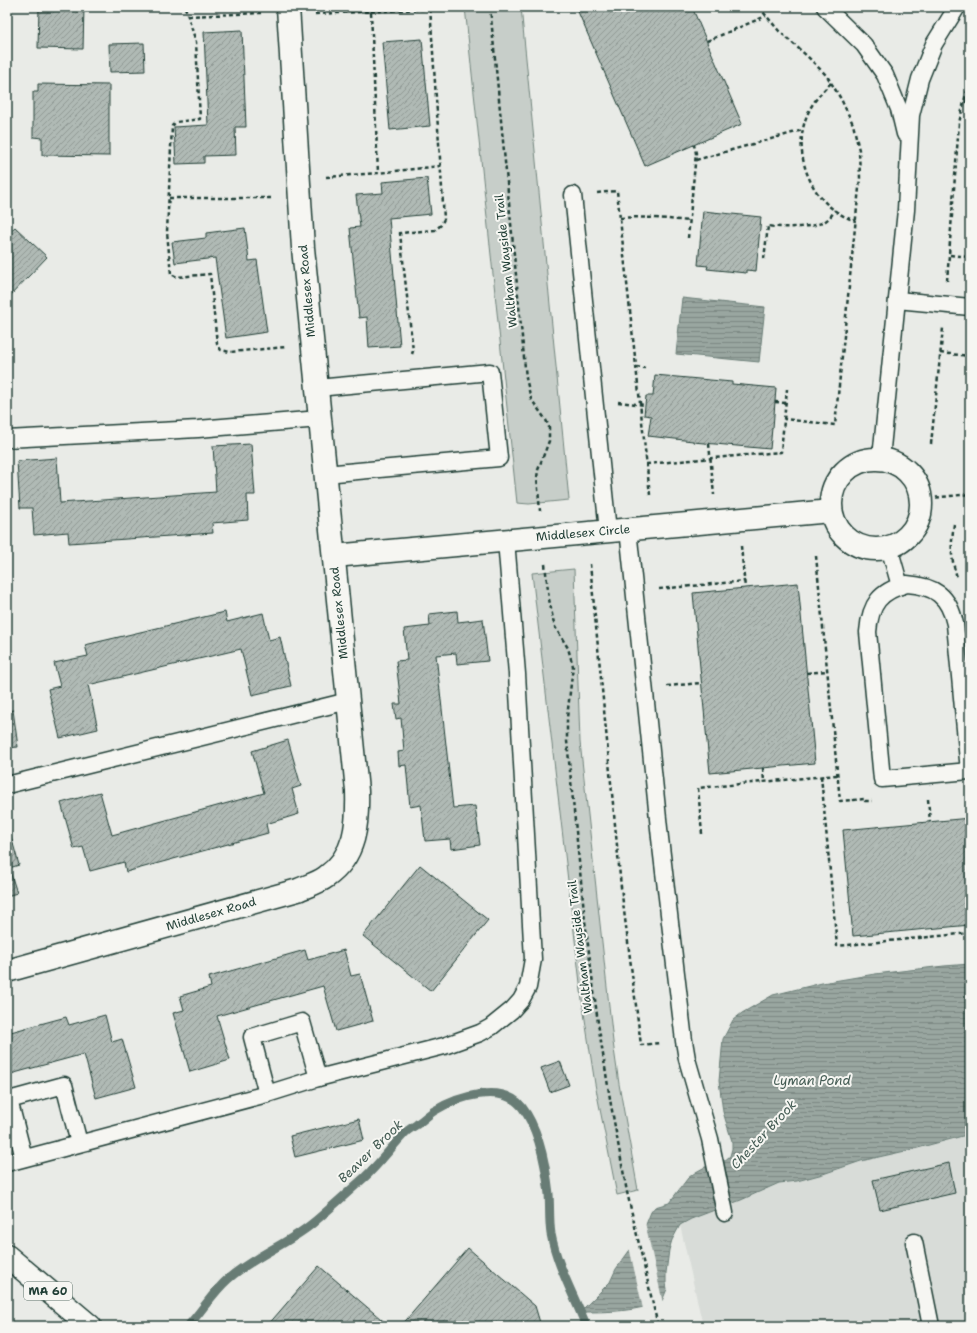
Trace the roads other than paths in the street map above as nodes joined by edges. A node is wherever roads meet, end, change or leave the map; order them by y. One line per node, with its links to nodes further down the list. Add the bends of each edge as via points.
1 (288, 7): 8 (street, Middlesex Road, via 299,198)
2 (825, 7): 4 (lane, via 864,45 885,75 899,109)
3 (957, 7): 4 (lane, via 934,44 920,79 911,116)
4 (908, 161): 6 (lane)
5 (573, 195): 14 (lane)
6 (897, 300): 7 (lane); 11 (lane)
7 (970, 307)
8 (317, 388): 9 (street, Middlesex Road); 12 (lane, via 490,372 499,458)
9 (320, 419): 10 (lane, via 198,429); 12 (street, Middlesex Road)
10 (7, 439)
11 (881, 458): 13 (street, via 860,461 843,472 833,490); 16 (street, via 898,463 908,472 917,482 922,499 916,526 905,540)
12 (326, 474): 17 (street, Middlesex Road)
13 (831, 511): 14 (street, Middlesex Circle); 16 (street, via 840,531 857,545 878,549)
14 (618, 530): 15 (street, Middlesex Circle); 27 (lane, via 634,591 684,1041 715,1162)
15 (506, 540): 17 (street, Middlesex Circle); 22 (lane, via 518,681 533,959 528,987 512,1010 480,1033 444,1046)
16 (889, 547): 18 (lane)
17 (334, 556): 19 (street, Middlesex Road)
18 (900, 586): 18 (lane, via 921,585 934,590 952,611 969,771 882,779 868,632 869,618 874,605 882,595)
19 (348, 701): 20 (lane); 21 (street, Middlesex Road, via 357,791 357,820 353,843 346,857 325,878 298,890)
20 (7, 785)
21 (7, 971)
22 (318, 1078): 23 (lane); 23 (lane, via 302,1022 252,1037)
23 (267, 1094): 24 (lane)
24 (79, 1144): 25 (lane); 25 (lane, via 64,1085 9,1100)
25 (24, 1158): 26 (lane)
26 (7, 1163)
27 (725, 1213)
28 (914, 1242): 31 (lane)
29 (7, 1256): 30 (street, MA 60)
30 (90, 1326)
31 (931, 1326)

